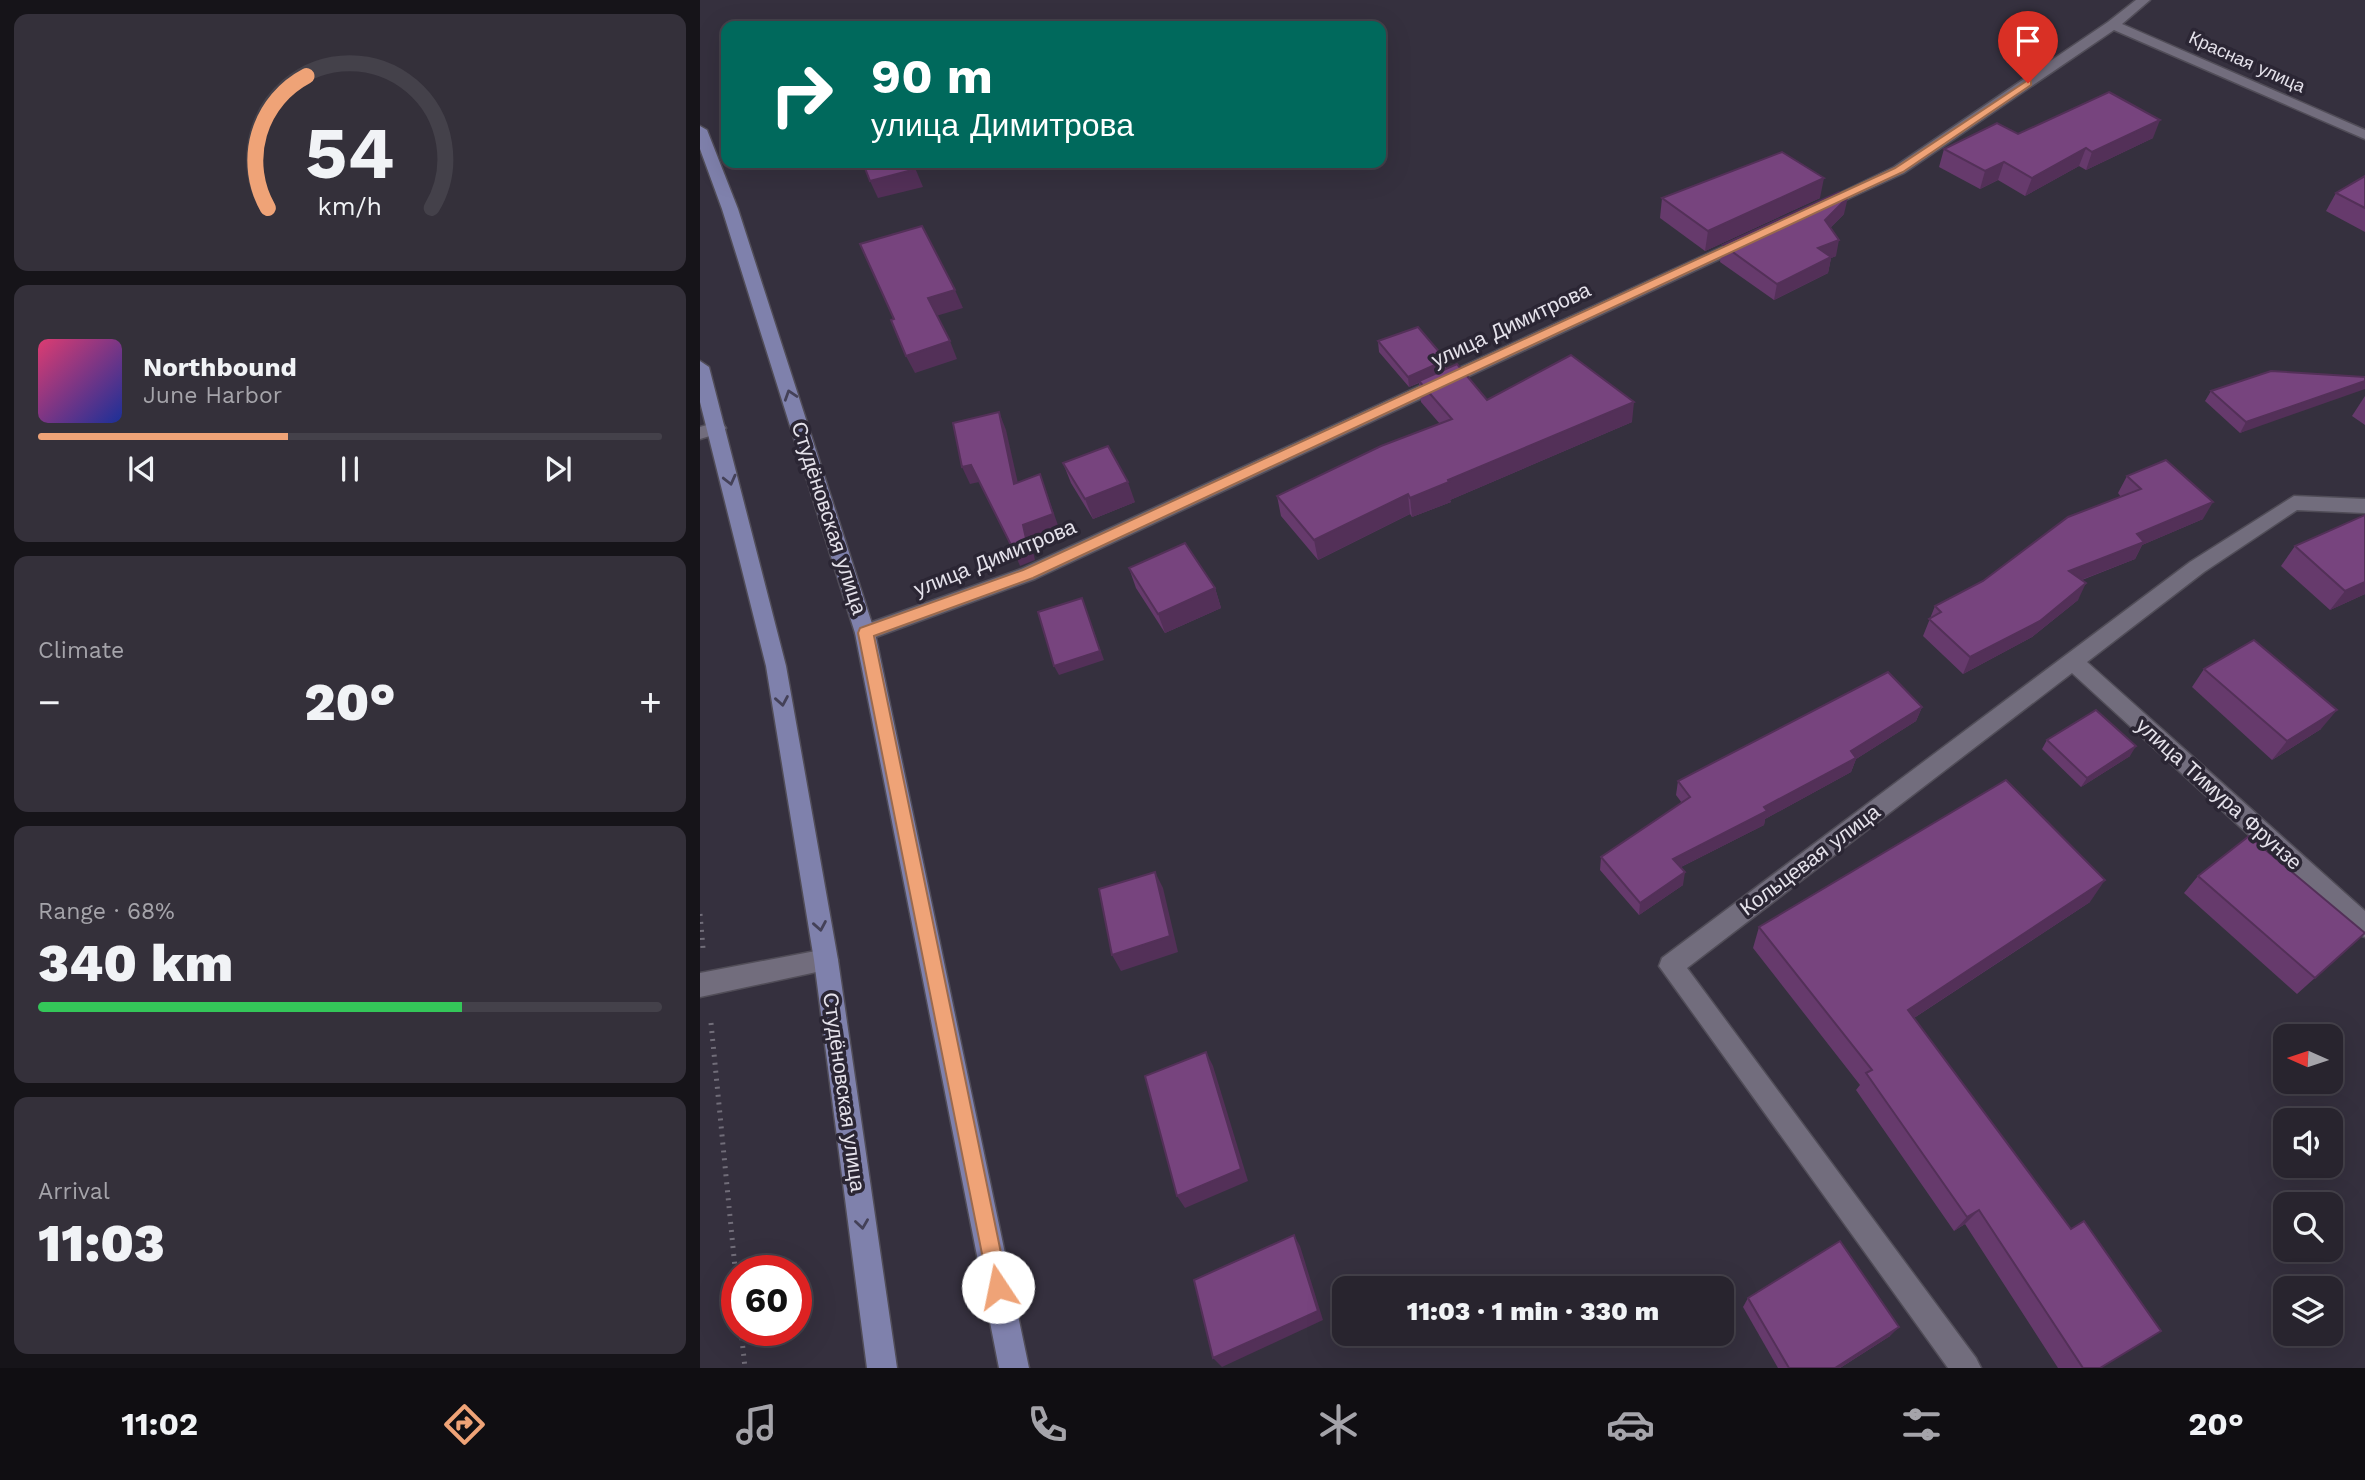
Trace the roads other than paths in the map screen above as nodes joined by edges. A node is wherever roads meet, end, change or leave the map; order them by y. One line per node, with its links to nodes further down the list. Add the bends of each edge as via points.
1 (2144, 0): 2 (street)
2 (2113, 25): 4 (street, Красная улица); 5 (street, via 1899,170)
3 (700, 130): 10 (main road, Студёновская улица, one-way to 3, via 730,209)
4 (2365, 135)
5 (1798, 217)
6 (1760, 234): 10 (street, улица Димитрова, via 1028,574)
7 (700, 367): 8 (main road, Студёновская улица)
8 (708, 431): 13 (main road, Студёновская улица, one-way to 13, via 776,666)
9 (2365, 506): 11 (street, Кольцевая улица, via 2294,503 2197,567)
10 (865, 633): 16 (main road, Студёновская улица)
11 (2073, 661): 12 (street, улица Тимура Фрунзе); 17 (street, Кольцевая улица, via 1671,966)
12 (2365, 926)
13 (826, 960): 14 (street); 15 (main road, Студёновская улица, one-way to 15)
14 (703, 984)
15 (883, 1368)
16 (1014, 1368)
17 (1966, 1368)

